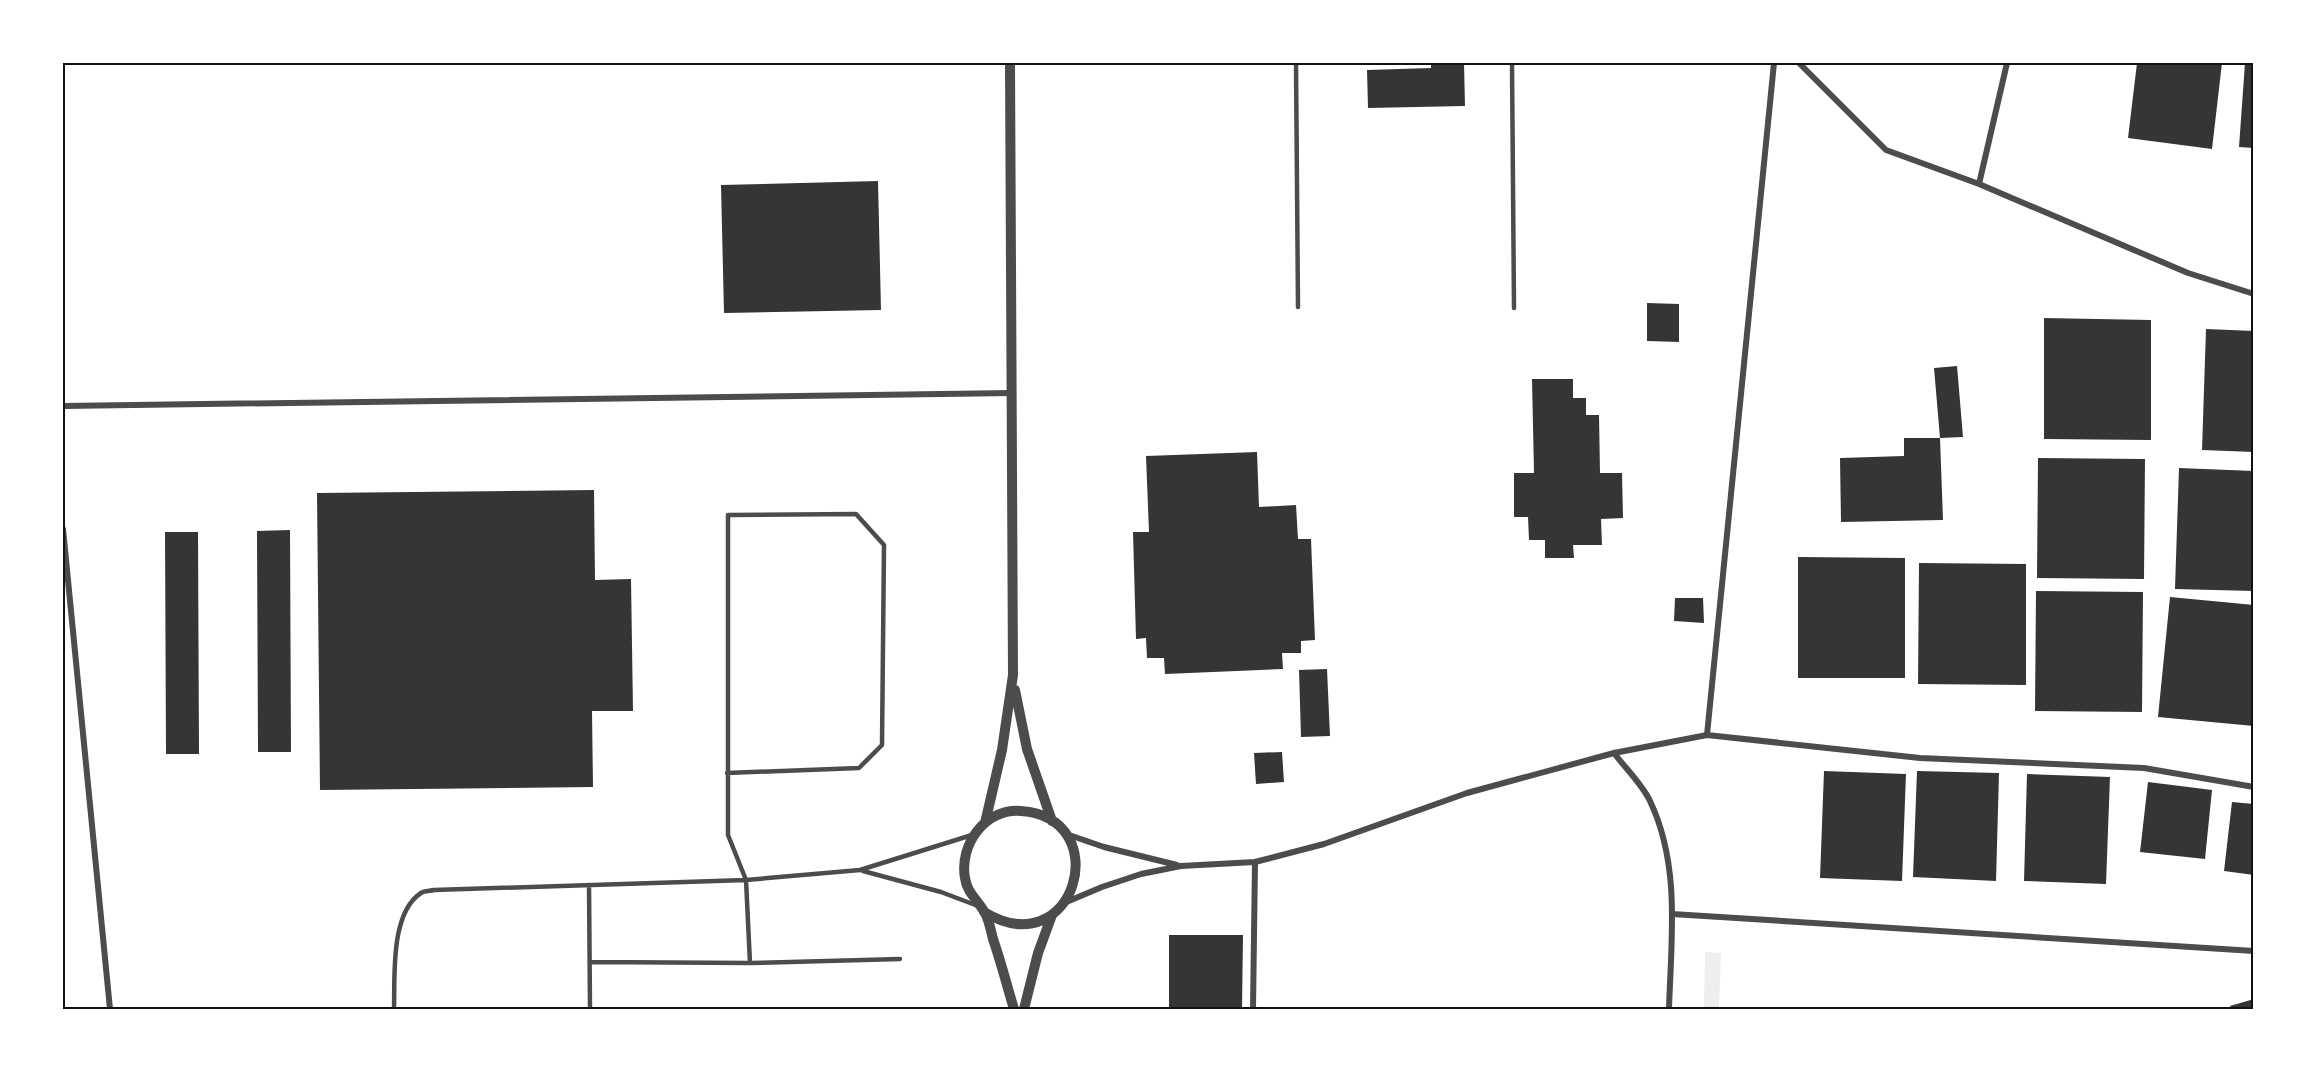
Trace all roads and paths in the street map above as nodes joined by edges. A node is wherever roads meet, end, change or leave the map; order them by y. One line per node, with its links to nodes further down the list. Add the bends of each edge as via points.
1 (1010, 63): 11 (street)
2 (1296, 63): 9 (lane)
3 (1512, 63): 10 (lane)
4 (1774, 63): 15 (street)
5 (1799, 63): 7 (street, via 1886,150)
6 (2007, 63): 7 (street)
7 (1979, 184): 8 (street, via 2187,273)
8 (2254, 294)
9 (1298, 307)
10 (1514, 308)
11 (1013, 393): 12 (street); 14 (street)
12 (63, 406)
13 (63, 530): 36 (street)
14 (1013, 675): 19 (street, via 1027,749); 20 (street, via 1002,750)
15 (1707, 735): 16 (street); 18 (street, via 1920,758 2145,768)
16 (1614, 753): 23 (street, via 1467,793 1324,844); 30 (street, via 1649,800 1669,856)
17 (727, 772): 17 (lane, via 728,515 856,514 884,545 882,745 859,768); 26 (lane, via 728,835)
18 (2254, 787)
19 (1052, 820): 20 (street, via 1018,810); 22 (street)
20 (985, 823): 21 (street)
21 (974, 834): 25 (lane); 29 (street, via 963,864 970,894)
22 (1066, 834): 24 (street); 28 (street, via 1077,868 1074,887)
23 (1255, 862): 24 (street); 41 (street)
24 (1180, 866): 28 (street, via 1131,877)
25 (860, 870): 26 (lane); 29 (lane, via 941,892)
26 (746, 880): 27 (lane); 35 (lane)
27 (589, 885): 34 (lane); 37 (lane, via 421,893 405,910 398,931)
28 (1064, 903): 31 (street)
29 (982, 909): 31 (street, via 1000,921 1018,924); 39 (street)
30 (1672, 914): 32 (street); 42 (street)
31 (1052, 915): 40 (street)
32 (2254, 951)
33 (900, 959): 35 (lane)
34 (590, 962): 35 (lane); 38 (lane)
35 (750, 963)
36 (110, 1009)
37 (394, 1009)
38 (590, 1009)
39 (1014, 1009)
40 (1024, 1009)
41 (1253, 1009)
42 (1669, 1009)

